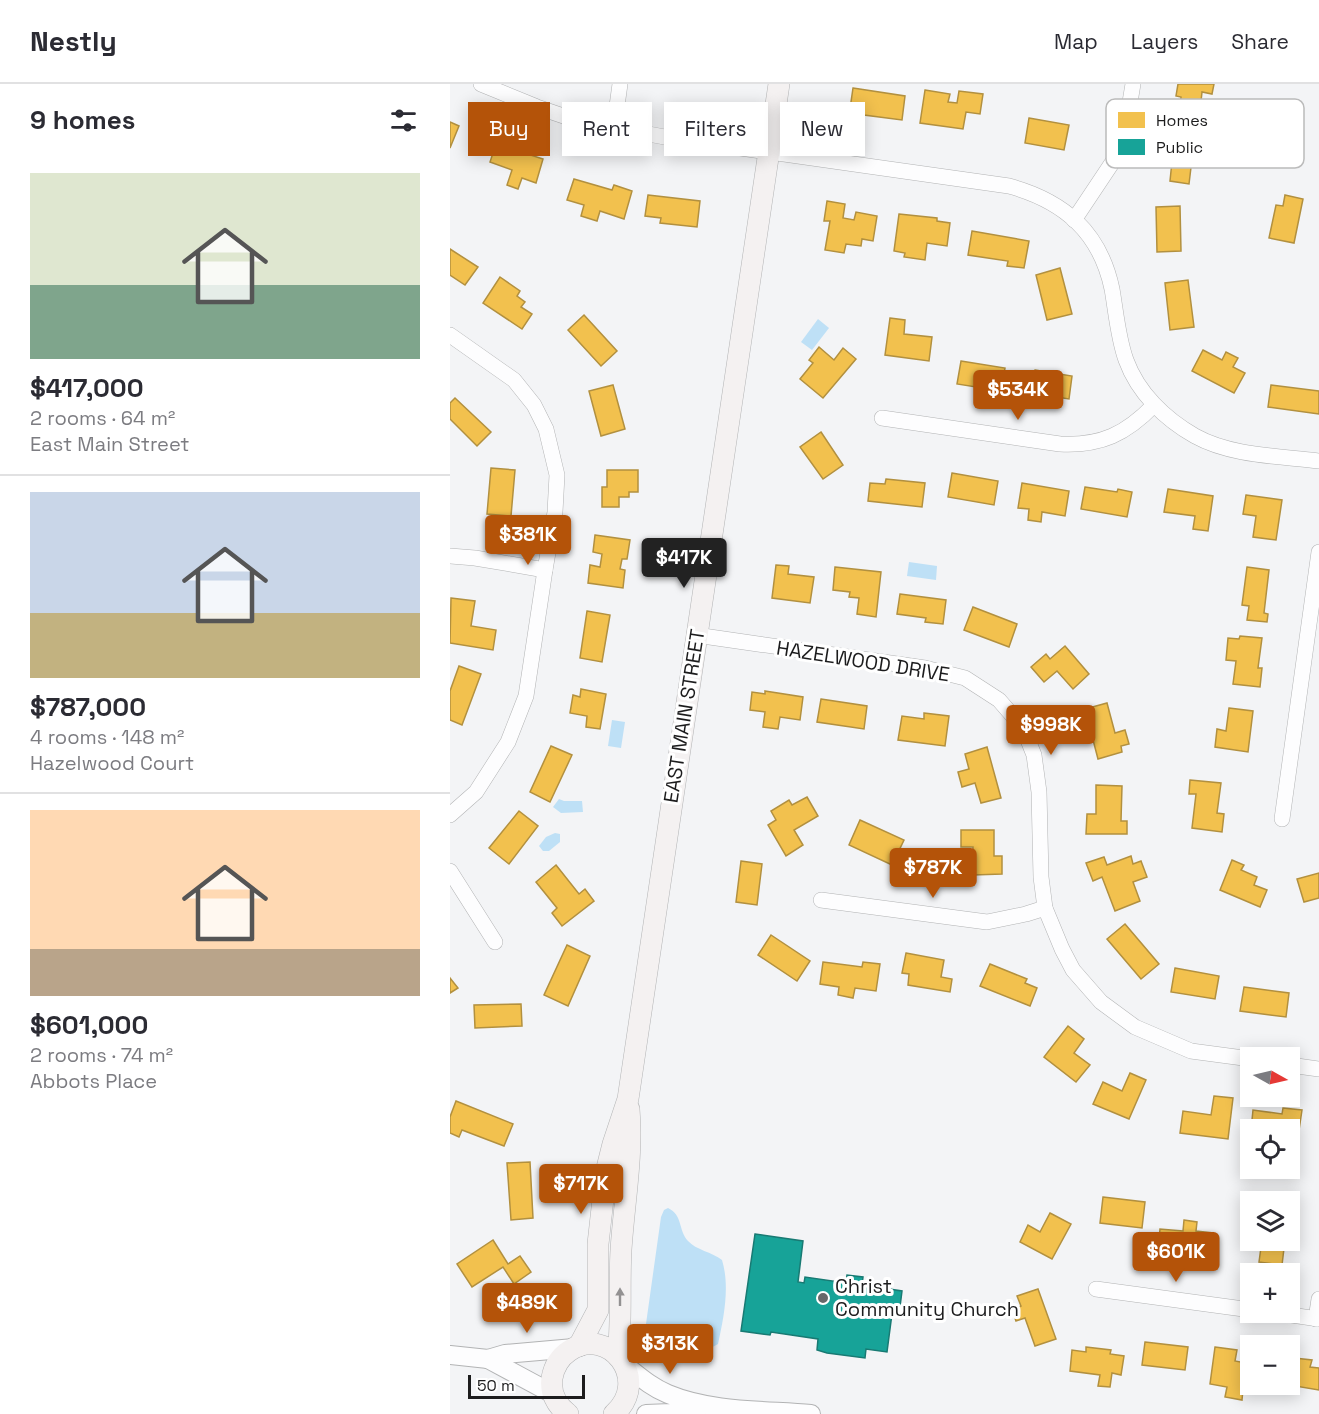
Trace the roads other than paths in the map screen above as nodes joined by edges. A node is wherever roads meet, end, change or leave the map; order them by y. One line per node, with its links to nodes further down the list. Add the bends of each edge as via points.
1 (481, 84): 7 (street)
2 (620, 84): 6 (street)
3 (779, 84): 9 (main road, EAST MAIN STREET)
4 (1133, 84): 5 (street)
5 (1130, 99)
6 (618, 102)
7 (562, 115)
8 (652, 134): 9 (street)
9 (769, 153): 11 (street, via 1009,186 1051,202); 19 (main road, EAST MAIN STREET)
10 (1109, 168): 11 (street)
11 (1074, 220): 13 (street, via 1103,259 1126,361)
12 (450, 335): 18 (street, via 514,381 534,405 546,429 557,483)
13 (1154, 405): 14 (street, via 1114,436 1079,445); 15 (street, via 1196,437 1221,446)
14 (882, 418)
15 (1319, 461)
16 (1319, 552): 21 (street)
17 (450, 556): 18 (street)
18 (544, 570): 20 (street, via 526,696 508,742 476,792)
19 (696, 635): 24 (street, HAZELWOOD DRIVE, via 925,668 964,678 999,700 1026,735 1034,755); 29 (main road, EAST MAIN STREET)
20 (450, 815)
21 (1282, 819)
22 (450, 871): 25 (street)
23 (821, 900): 24 (street, via 987,922)
24 (1045, 908): 26 (street, HAZELWOOD DRIVE, via 1073,970 1101,1002 1135,1027 1191,1051)
25 (495, 942)
26 (1240, 1058)
27 (1300, 1066): 28 (street)
28 (1319, 1069)
29 (628, 1099): 35 (main road, EAST MAIN STREET, via 606,1172 598,1244 598,1310); 38 (main road, EAST MAIN STREET, one-way to 29, via 620,1257 631,1133)
30 (1096, 1288): 32 (street)
31 (1319, 1299): 34 (street)
32 (1240, 1308)
33 (1300, 1316): 34 (street)
34 (1318, 1319)
35 (577, 1347): 37 (street); 38 (main road, via 600,1345); 39 (main road, EAST MAIN STREET, via 560,1359 552,1376)
36 (450, 1355): 37 (street)
37 (488, 1359): 39 (street)
38 (622, 1360): 40 (street, via 666,1393); 41 (main road, EAST MAIN STREET, via 628,1392)
39 (558, 1405)
40 (703, 1405): 42 (street); 43 (street)
41 (614, 1414)
42 (646, 1414)
43 (811, 1414)

